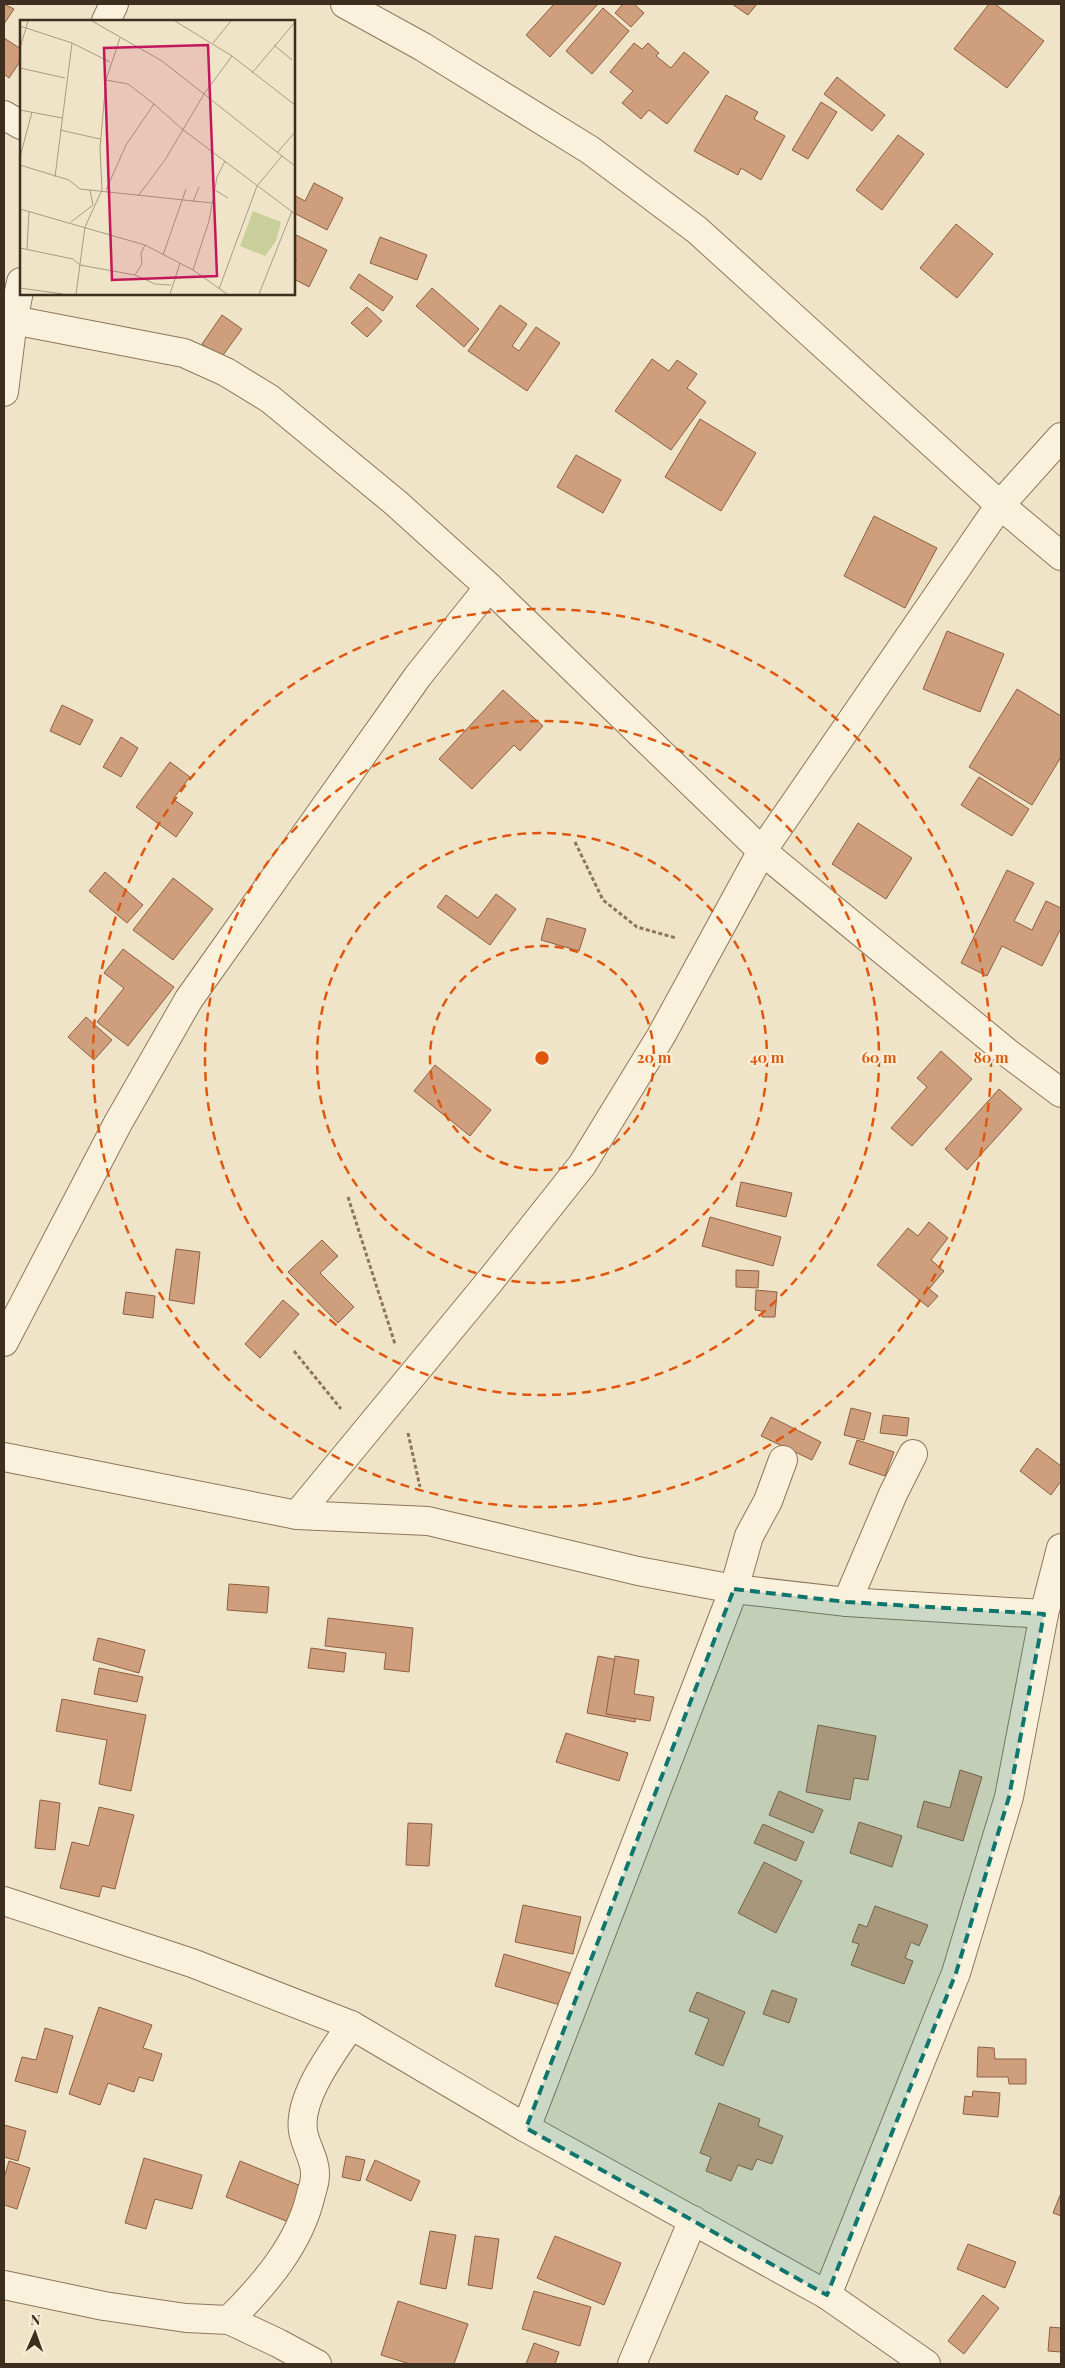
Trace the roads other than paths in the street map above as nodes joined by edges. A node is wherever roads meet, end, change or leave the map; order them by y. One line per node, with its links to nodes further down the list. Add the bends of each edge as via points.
1 (114, 4): 3 (street)
2 (345, 4): 10 (street, via 424,48 590,150 697,230)
3 (106, 20)
4 (4, 115): 5 (street)
5 (20, 124)
6 (20, 287): 7 (street)
7 (13, 320): 8 (street); 12 (street, via 184,353 226,372 270,398 396,503)
8 (4, 392)
9 (1061, 437): 10 (street)
10 (1000, 505): 11 (street); 13 (street)
11 (1061, 556)
12 (489, 587): 13 (street); 15 (street, via 412,684 189,999 118,1123)
13 (762, 851): 14 (street); 19 (street, via 661,1036 582,1165)
14 (1061, 1093)
15 (4, 1342)
16 (913, 1454): 22 (street)
17 (4, 1457): 19 (street)
18 (783, 1460): 21 (street, via 768,1501 749,1536)
19 (297, 1516): 21 (street, via 428,1521 638,1572)
20 (1061, 1548): 23 (street)
21 (734, 1589): 22 (street); 26 (street)
22 (847, 1602): 23 (street)
23 (1044, 1614): 29 (street, via 1009,1797 956,1973)
24 (4, 1901): 25 (street, via 192,1963)
25 (351, 2025): 26 (street); 30 (street, via 328,2059 305,2104 303,2130 316,2174 307,2211 283,2258 256,2293)
26 (526, 2128): 27 (street)
27 (693, 2220): 29 (street); 32 (street)
28 (4, 2286): 30 (street, via 104,2306 186,2318)
29 (827, 2295): 33 (street)
30 (229, 2320): 31 (street)
31 (318, 2364)
32 (632, 2364)
33 (926, 2364)

